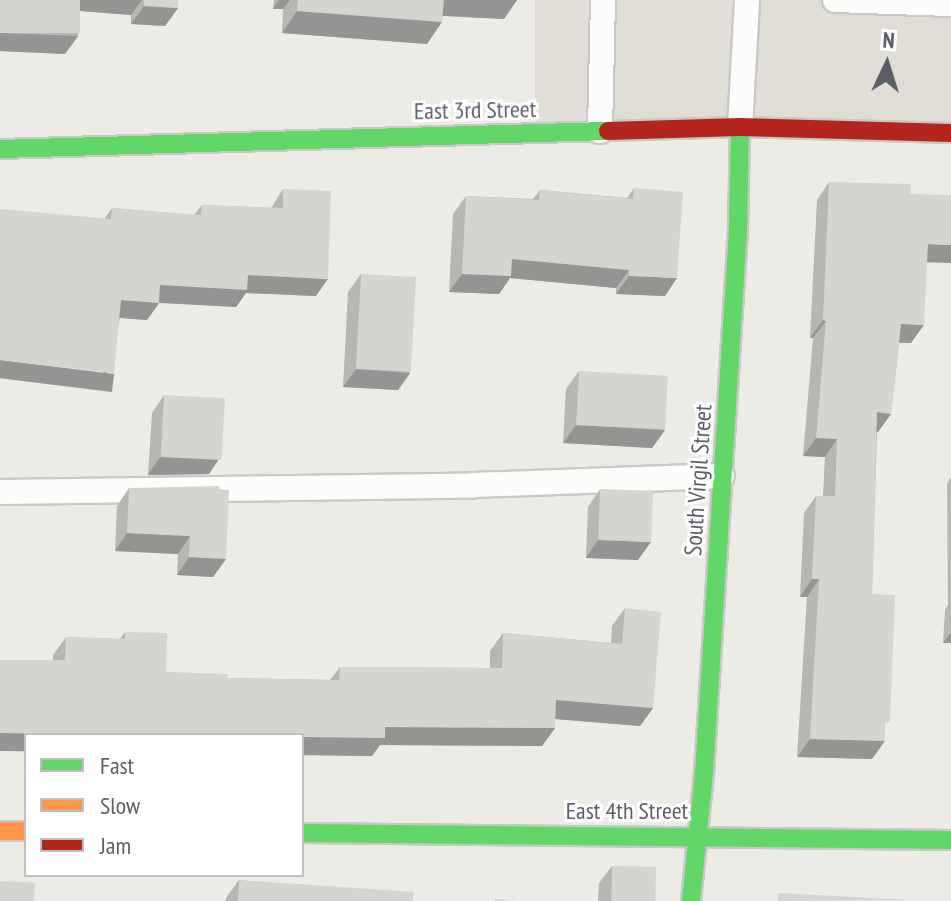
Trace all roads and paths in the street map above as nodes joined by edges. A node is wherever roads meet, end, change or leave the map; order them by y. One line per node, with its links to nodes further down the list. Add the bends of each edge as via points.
1 (603, 0): 7 (lane)
2 (747, 0): 6 (lane)
3 (835, 0): 4 (lane)
4 (846, 0): 5 (lane)
5 (951, 4)
6 (740, 127): 7 (street, East 3rd Street); 8 (street, East 3rd Street); 10 (street, South Virgil Street)
7 (600, 131): 9 (street, East 3rd Street)
8 (951, 133)
9 (0, 149)
10 (722, 476): 11 (lane); 15 (street, South Virgil Street)
11 (0, 492)
12 (0, 831): 13 (street)
13 (24, 831)
14 (304, 833): 15 (street, East 4th Street)
15 (697, 835): 16 (street, East 4th Street); 17 (street, South Virgil Street)
16 (951, 840)
17 (691, 901)

